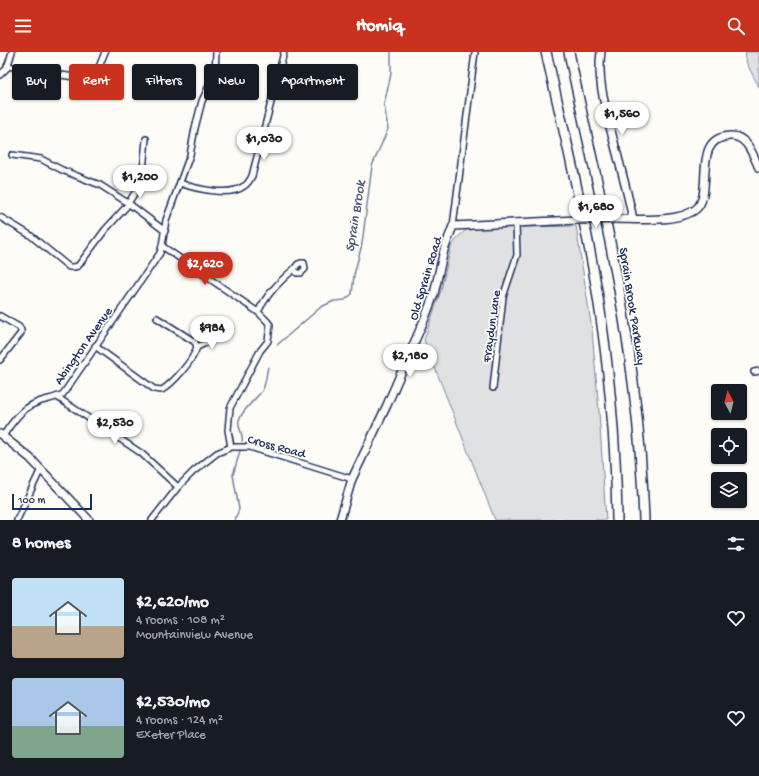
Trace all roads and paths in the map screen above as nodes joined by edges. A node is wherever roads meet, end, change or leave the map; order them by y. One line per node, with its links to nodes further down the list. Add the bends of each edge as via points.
1 (12, 52): 9 (street)
2 (105, 52): 9 (street, via 99,67 86,79)
3 (216, 52): 14 (street, via 215,73 202,101 190,155)
4 (284, 52): 14 (street, via 252,176 248,182 244,187 224,192)
5 (475, 52): 19 (street, Old Sprain Road)
6 (546, 52): 41 (highway, via 586,232 601,317 611,408)
7 (569, 52): 42 (highway, Sprain Brook Parkway, via 622,306 637,424)
8 (601, 52): 17 (street, via 600,67 605,106)
9 (7, 66): 10 (street)
10 (0, 75)
11 (146, 139): 15 (street, via 142,181)
12 (12, 155): 15 (street, via 41,159 100,185)
13 (759, 168): 17 (street, via 743,139 732,136 718,139 712,143 706,158 702,195 697,208 689,214 671,218)
14 (180, 183): 20 (street, via 166,220)
15 (128, 203): 16 (street, via 78,266 74,267); 20 (street)
16 (0, 217)
17 (633, 219): 18 (street, bridge)
18 (516, 222): 19 (street); 30 (street, Fraydun Lane, via 517,255 503,297)
19 (453, 226): 35 (street, Old Sprain Road, via 425,318)
20 (165, 231): 21 (street, Abington Avenue)
21 (162, 246): 23 (street); 27 (street, Abington Avenue, via 160,253)
22 (294, 270): 23 (street, via 279,282)
23 (258, 312): 33 (street, via 270,325 268,341 260,351 230,408 228,430)
24 (0, 316): 29 (street, via 21,330)
25 (157, 318): 28 (street, via 195,342)
26 (214, 335): 28 (street, via 210,341)
27 (95, 346): 28 (street, via 154,389 162,390 191,359); 31 (street, Abington Avenue, via 62,394)
28 (196, 347)
29 (0, 360)
30 (493, 388)
31 (57, 397): 32 (street, Abington Avenue, via 31,406); 36 (street, via 141,453)
32 (1, 435): 34 (street)
33 (231, 447): 35 (street, Cross Road, via 250,447); 36 (street, Cross Road, via 217,453 194,470)
34 (41, 469): 37 (street); 38 (street)
35 (352, 479): 40 (street, Old Sprain Road)
36 (178, 487): 39 (street, Cross Road)
37 (17, 520)
38 (89, 520)
39 (152, 520)
40 (340, 520)
41 (617, 520)
42 (644, 520)

